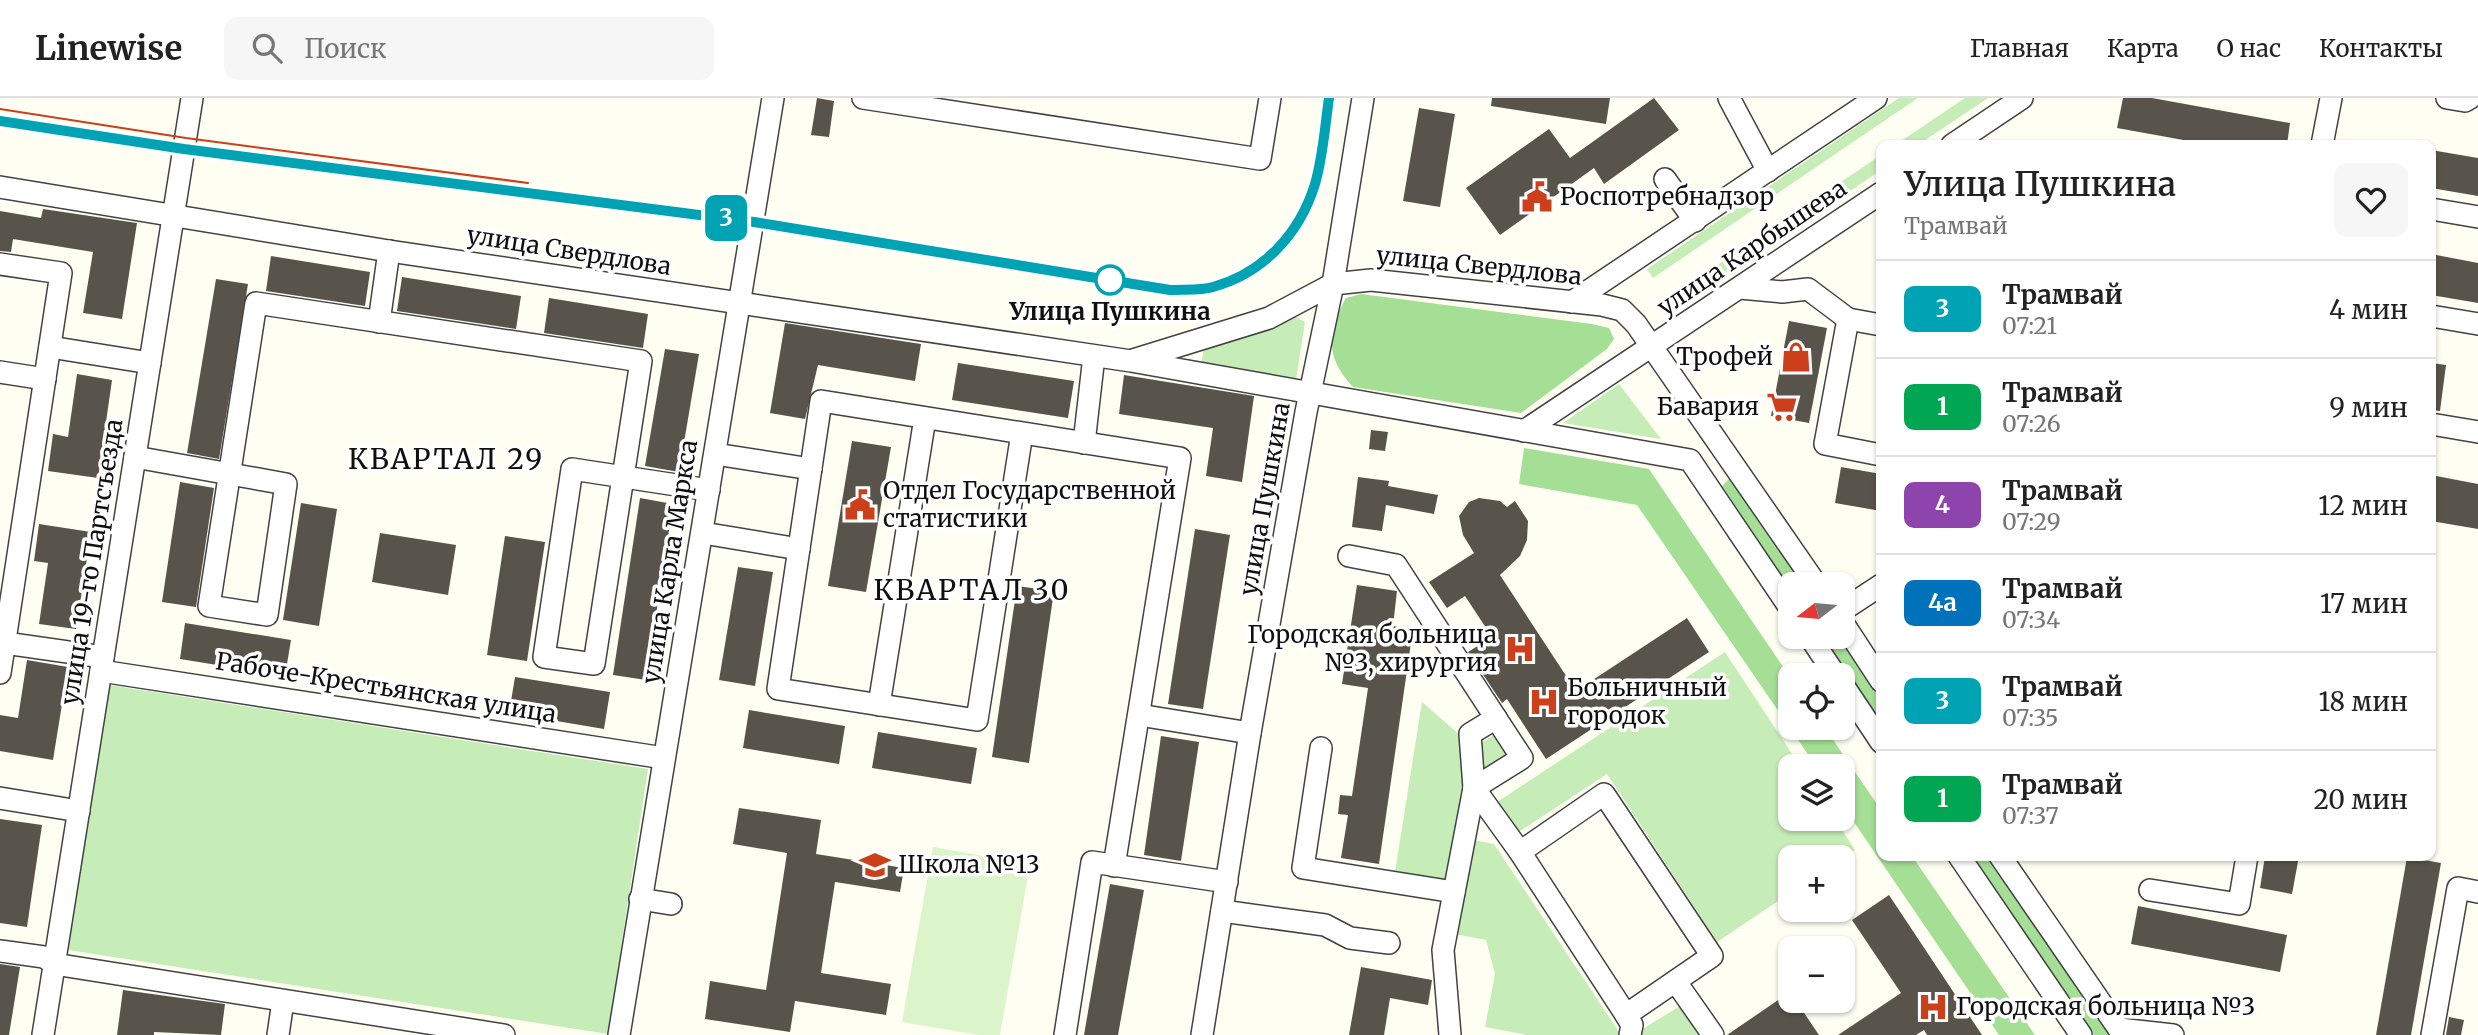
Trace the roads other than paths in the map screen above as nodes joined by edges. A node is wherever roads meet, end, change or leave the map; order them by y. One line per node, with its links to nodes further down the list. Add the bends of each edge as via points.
1 (192, 98): 19 (street, улица 19-го Партсъезда)
2 (773, 98): 27 (street, улица Карла Маркса)
3 (863, 98): 4 (street, via 1260,159)
4 (1270, 98)
5 (1363, 98): 24 (street, улица Пушкина)
6 (1729, 98): 14 (street)
7 (1876, 98): 14 (street)
8 (2022, 98): 12 (street)
9 (2330, 98): 13 (street)
10 (2446, 98): 11 (street)
11 (2470, 98)
12 (1959, 140)
13 (2323, 140)
14 (1768, 171): 21 (street)
15 (1665, 179): 21 (street)
16 (0, 187): 19 (street, улица Свердлова)
17 (1876, 196): 25 (street, улица Карбышева)
18 (2436, 210): 20 (street)
19 (173, 215): 22 (street, улица Свердлова); 37 (street, улица 19-го Партсъезда)
20 (2478, 217)
21 (1695, 221): 26 (street)
22 (389, 251): 27 (street, улица Свердлова); 30 (street)
23 (0, 264): 33 (street, via 61,273)
24 (1334, 284): 26 (street, улица Свердлова, via 1371,280); 36 (street, улица Свердлова, via 1269,318); 40 (street, улица Пушкина)
25 (1740, 288): 29 (street, via 1808,289); 34 (street, улица Карбышева)
26 (1572, 302): 34 (street, улица Свердлова, via 1622,310)
27 (739, 304): 35 (street, улица Свердлова); 47 (street, улица Карла Маркса)
28 (2436, 317): 32 (street)
29 (1848, 319): 31 (street); 48 (street, via 1825,444)
30 (379, 322): 51 (street, via 256,303); 52 (street, via 640,361)
31 (1876, 324)
32 (2478, 324)
33 (50, 346): 37 (street); 39 (street)
34 (1652, 346): 43 (street); 57 (street, улица Свердлова)
35 (1094, 356): 36 (street, улица Свердлова); 46 (street)
36 (1130, 361): 40 (street, улица Свердлова)
37 (150, 363): 49 (street, улица 19-го Партсъезда)
38 (0, 372): 39 (street)
39 (45, 379): 61 (street)
40 (1310, 394): 43 (street, улица Свердлова); 71 (street, улица Пушкина)
41 (925, 418): 45 (street); 50 (street, via 821,401); 68 (street)
42 (2436, 425): 44 (street)
43 (1524, 431): 59 (street, улица Свердлова, via 1690,460)
44 (2478, 432)
45 (1022, 433): 46 (street); 68 (street, via 977,720)
46 (1084, 443): 69 (street, via 1180,458)
47 (715, 454): 50 (street); 53 (street, улица Карла Маркса)
48 (1876, 454)
49 (135, 457): 51 (street); 64 (street, улица 19-го Партсъезда)
50 (811, 469): 55 (street)
51 (229, 474): 51 (street, via 286,484 267,615 209,606)
52 (623, 477): 52 (street, via 594,664 544,657 572,469); 53 (street)
53 (709, 490): 54 (street, улица Карла Маркса)
54 (702, 533): 55 (street); 74 (street, улица Карла Маркса)
55 (799, 549): 68 (street, via 778,690)
56 (1349, 556): 70 (street, via 1396,565)
57 (1808, 572)
58 (1876, 588): 60 (street)
59 (1778, 590)
60 (1855, 602)
61 (5, 603): 63 (street)
62 (1855, 641): 66 (street)
63 (5, 643): 64 (street, Рабоче-Крестьянская улица); 65 (street)
64 (102, 664): 74 (street, Рабоче-Крестьянская улица); 77 (street, улица 19-го Партсъезда)
65 (0, 673)
66 (1876, 673)
67 (1855, 703): 72 (street)
68 (879, 705)
69 (1139, 715): 71 (street); 82 (street)
70 (1496, 718): 75 (street, via 1470,734); 75 (street, via 1522,758)
71 (1250, 733): 83 (street, улица Пушкина)
72 (1876, 734)
73 (1321, 748): 86 (street, via 1304,868)
74 (664, 758): 87 (street, улица Карла Маркса)
75 (1474, 788): 78 (street); 86 (street)
76 (0, 798): 77 (street)
77 (79, 811): 92 (street, улица 19-го Партсъезда)
78 (1520, 852): 93 (street, via 1604,794 1712,956); 95 (street)
79 (1962, 861): 105 (street)
80 (2003, 861): 96 (street)
81 (2246, 861): 84 (street, via 2239,904)
82 (1114, 866): 83 (street); 101 (street, via 1092,862)
83 (1227, 882): 89 (street, улица Пушкина)
84 (2150, 890)
85 (2478, 891): 107 (street, via 2458,888)
86 (1454, 892): 103 (street, via 1443,950)
87 (640, 899): 88 (street); 100 (street, улица Карла Маркса)
88 (671, 904)
89 (1222, 911): 90 (street, via 1325,925 1350,938); 102 (street, улица Пушкина)
90 (1389, 943)
91 (0, 951): 92 (street, via 44,957)
92 (54, 964): 94 (street); 97 (street, улица 19-го Партсъезда)
93 (1676, 982): 95 (street); 104 (street)
94 (283, 1001): 98 (street); 99 (street)
95 (1628, 1025)
96 (2121, 1032): 106 (street)
97 (43, 1035)
98 (278, 1035)
99 (504, 1035)
100 (618, 1035)
101 (1065, 1035)
102 (1202, 1035)
103 (1450, 1035)
104 (1713, 1035)
105 (2081, 1035)
106 (2173, 1035)
107 (2432, 1035)

